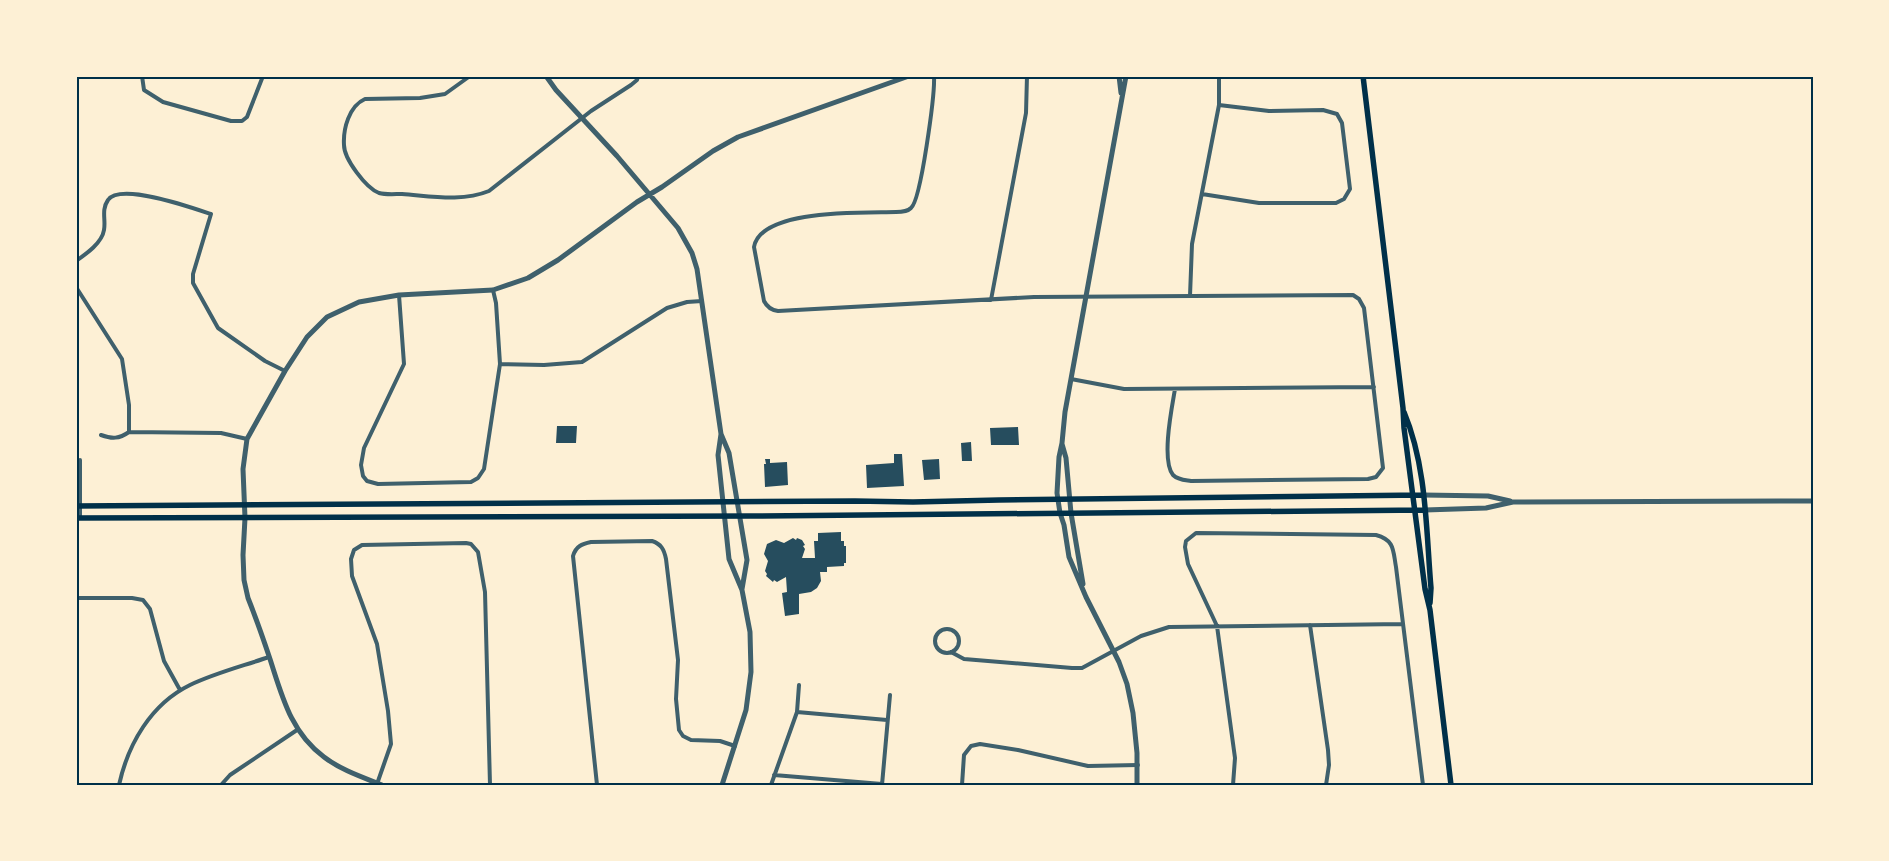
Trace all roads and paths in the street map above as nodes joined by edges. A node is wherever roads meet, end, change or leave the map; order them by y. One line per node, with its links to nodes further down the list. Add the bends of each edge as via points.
1 (142, 76): 2 (street, via 144,90 164,102 231,121 242,121 247,117)
2 (263, 76)
3 (470, 76): 15 (street, via 445,94 357,102 347,120 344,146 350,162 365,183 379,193 451,198 482,194)
4 (546, 76): 15 (street)
5 (638, 76): 15 (street, via 631,85)
6 (909, 76): 16 (street, via 746,133 713,151)
7 (934, 76): 24 (street, via 929,129 917,197 911,208 896,212 796,218 768,228 755,240 754,247 764,301 770,309 778,311)
8 (1027, 76): 24 (street, via 1026,113)
9 (1119, 76): 13 (street)
10 (1126, 76): 13 (street)
11 (1219, 76): 14 (street)
12 (1363, 76): 31 (main road)
13 (1122, 99): 23 (street)
14 (1218, 104): 17 (street); 17 (street, via 1269,111 1323,110 1337,114 1342,123 1350,188 1346,197 1336,203 1259,203)
15 (582, 118): 16 (street)
16 (650, 194): 20 (street, via 547,268); 25 (street, via 686,240 697,268)
17 (1202, 194): 22 (street, via 1192,244)
18 (76, 261): 27 (street, via 96,245 104,231 105,207 108,199 114,196 137,194 211,214 193,283 218,328)
19 (76, 287): 32 (street, via 122,359)
20 (493, 290): 21 (street); 26 (street)
21 (399, 295): 26 (street, via 404,364 364,448 363,476 367,481 378,484 471,482 478,478 484,468); 27 (street, via 359,302 327,317 307,337)
22 (1190, 296): 23 (street); 29 (street, via 1357,297 1364,308)
23 (1086, 297): 24 (street); 28 (street)
24 (991, 300)
25 (702, 301): 26 (street, via 667,308 582,362); 33 (street)
26 (500, 364)
27 (285, 371): 35 (street)
28 (1071, 379): 30 (street, via 1124,389); 36 (street)
29 (1374, 387): 30 (street); 30 (street, via 1383,468 1372,478 1191,481 1178,478 1170,470 1168,448)
30 (1175, 389)
31 (1403, 408): 38 (main road); 39 (main road, via 1410,426)
32 (130, 432): 34 (street, via 112,439); 35 (street, via 221,433)
33 (721, 434): 43 (street, via 718,455); 45 (street, via 729,453)
34 (101, 435)
35 (248, 439): 47 (street, via 243,469)
36 (1062, 444): 40 (street); 41 (street)
37 (80, 460): 46 (street)
38 (1413, 495): 39 (main road); 41 (main road); 48 (main road)
39 (1423, 495): 44 (street, via 1488,496); 49 (main road)
40 (1058, 499): 41 (main road); 45 (main road); 50 (street)
41 (1069, 499): 51 (street)
42 (1813, 501): 44 (street)
43 (723, 502): 45 (main road); 47 (main road); 52 (street)
44 (1513, 502): 49 (street, via 1486,508)
45 (736, 503): 53 (street)
46 (78, 506): 47 (main road); 54 (street)
47 (244, 506): 55 (street)
48 (1414, 510): 49 (main road); 51 (main road); 59 (main road)
49 (1425, 510): 59 (main road)
50 (1060, 513): 51 (main road); 53 (main road); 58 (street, via 1069,557)
51 (1071, 513): 58 (street)
52 (725, 516): 53 (main road); 55 (main road); 56 (street, via 729,559)
53 (739, 516): 56 (street, via 747,560)
54 (78, 518): 55 (main road)
55 (245, 518): 65 (street, via 244,580)
56 (742, 590): 72 (street, via 750,632 751,672 746,710)
57 (76, 598): 67 (street, via 143,600 150,609 164,661)
58 (1086, 598): 63 (street)
59 (1430, 610): 88 (main road)
60 (1403, 624): 61 (street); 62 (street, via 1392,546 1384,537 1196,533 1186,541 1185,553); 87 (street)
61 (1310, 625): 62 (street); 86 (street, via 1328,750)
62 (1217, 626): 63 (street, via 1162,628); 85 (street, via 1235,758)
63 (1114, 651): 64 (street, via 1082,668 964,659); 73 (street, via 1130,698)
64 (952, 652): 64 (street, via 959,644 958,636 953,630 945,629 936,636 936,644 944,653)
65 (269, 657): 67 (street); 71 (street, via 285,706)
66 (799, 685): 69 (street)
67 (180, 690): 77 (street, via 151,716 142,729 126,758)
68 (890, 696): 70 (street)
69 (797, 712): 70 (street); 74 (street)
70 (887, 720): 76 (street)
71 (297, 730): 75 (street, via 328,760); 78 (street, via 230,775)
72 (736, 746): 80 (street, via 720,741 691,740 679,730 676,707 678,660 666,559 660,545 652,542 583,543 576,547 573,556); 81 (street)
73 (1138, 765): 83 (street, via 1088,766 976,744 964,755); 84 (street)
74 (774, 775): 76 (street); 82 (street)
75 (379, 784): 79 (street, via 391,744 388,711 377,644 352,576 354,550 362,545 466,543 478,552 485,592)
76 (882, 784)
77 (119, 785)
78 (221, 785)
79 (490, 785)
80 (597, 785)
81 (722, 785)
82 (771, 785)
83 (962, 785)
84 (1136, 785)
85 (1233, 785)
86 (1326, 785)
87 (1423, 785)
88 (1451, 785)

